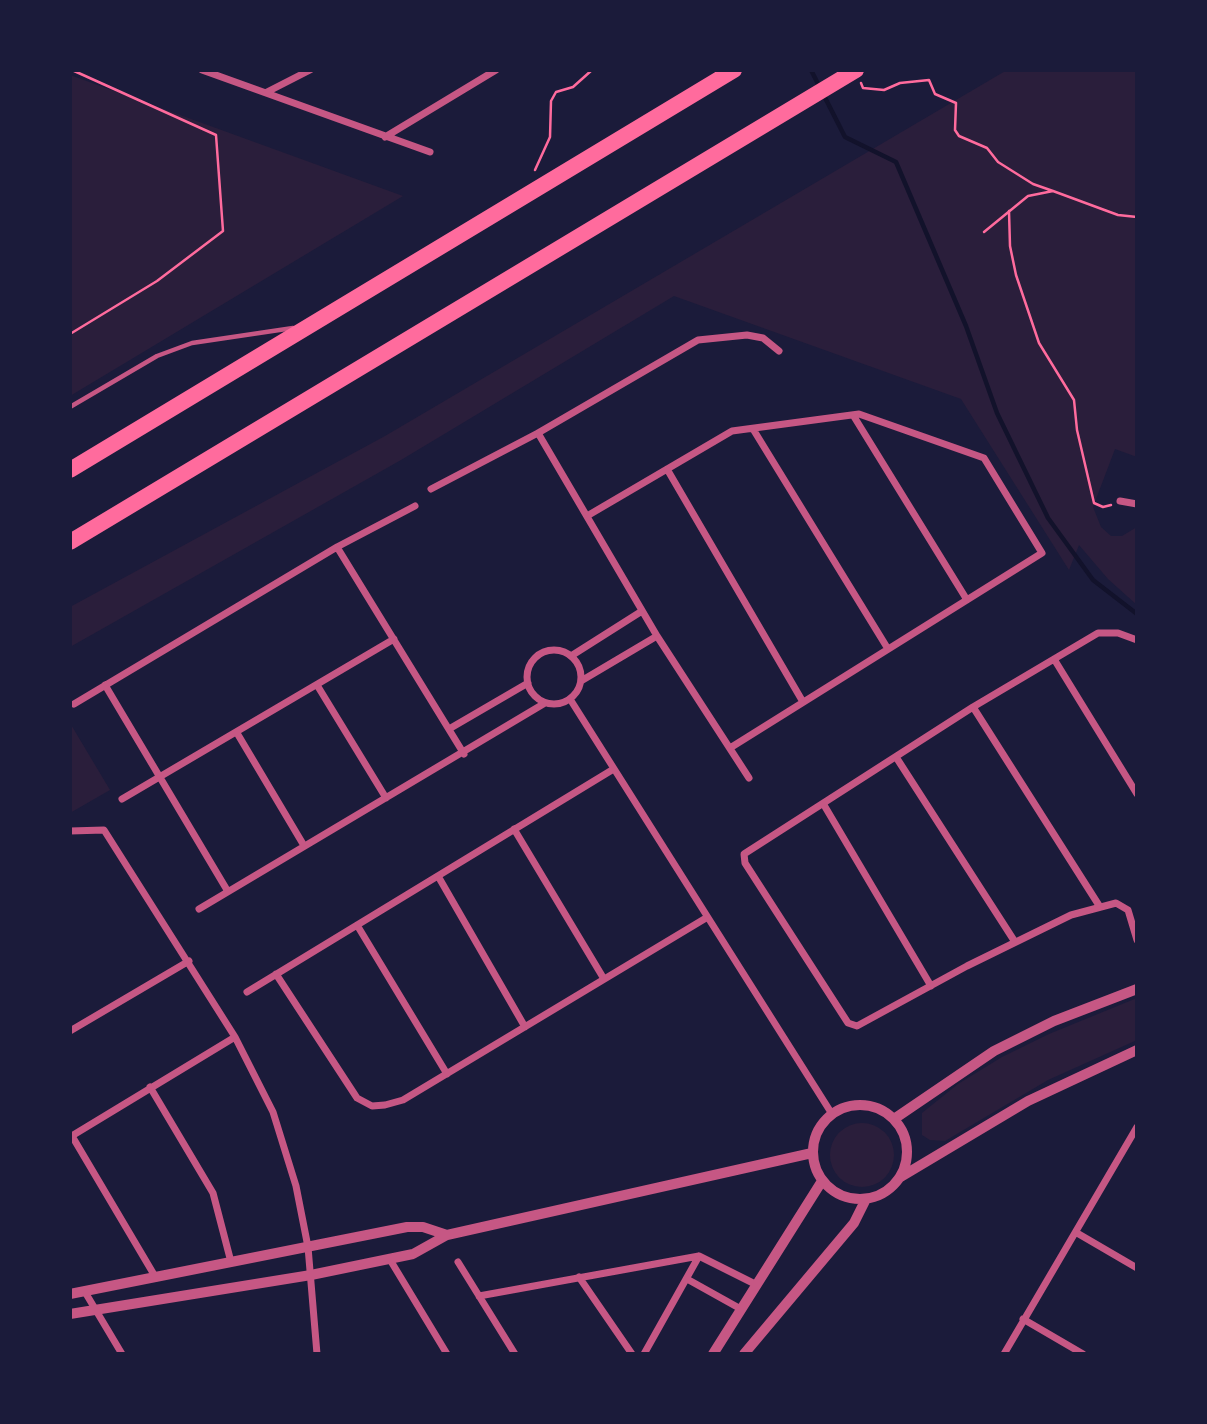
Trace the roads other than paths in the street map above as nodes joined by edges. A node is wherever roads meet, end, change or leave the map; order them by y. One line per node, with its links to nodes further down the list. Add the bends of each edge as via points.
1 (202, 70): 6 (street)
2 (310, 70): 6 (street)
3 (496, 70): 7 (street)
4 (734, 70): 9 (highway)
5 (856, 70): 22 (highway)
6 (267, 92): 7 (street)
7 (385, 137): 8 (street)
8 (430, 152)
9 (311, 325): 11 (lane, via 192,343 158,356); 16 (highway)
10 (779, 351): 14 (street, via 763,338 747,335 698,340)
11 (70, 407)
12 (853, 415): 13 (street); 24 (street); 24 (street, via 984,458 999,481 1042,553)
13 (753, 429): 15 (street, via 732,431); 29 (street)
14 (538, 433): 17 (street); 21 (street)
15 (667, 469): 21 (street); 37 (street)
16 (70, 470)
17 (431, 489)
18 (1120, 501): 19 (street)
19 (1137, 504)
20 (415, 506): 23 (street)
21 (587, 516): 25 (street)
22 (70, 542)
23 (337, 547): 27 (street); 34 (street)
24 (967, 600): 29 (street)
25 (642, 611): 26 (street); 30 (street)
26 (657, 636): 32 (street); 43 (street)
27 (394, 639): 35 (street); 41 (street)
28 (1137, 640): 31 (street, via 1118,632 1098,633)
29 (888, 649): 37 (street)
30 (571, 656): 32 (street); 33 (street, via 544,652 531,664)
31 (1054, 659): 40 (street); 49 (street)
32 (581, 681): 36 (street)
33 (528, 683): 38 (street); 41 (street)
34 (105, 685): 39 (street); 47 (street)
35 (317, 685): 42 (street); 50 (street)
36 (570, 699): 38 (street); 46 (street)
37 (803, 702): 43 (street)
38 (545, 703): 44 (street)
39 (74, 704)
40 (973, 707): 45 (street); 58 (street)
41 (449, 729): 44 (street)
42 (237, 733): 47 (street); 55 (street)
43 (730, 748): 48 (street)
44 (464, 754): 50 (street)
45 (896, 757): 52 (street); 63 (street)
46 (612, 770): 53 (street); 60 (street)
47 (159, 777): 51 (street); 57 (street)
48 (749, 778)
49 (1137, 794)
50 (386, 798): 55 (street)
51 (122, 799)
52 (824, 805): 67 (street); 67 (street, via 744,854 745,863 848,1023 866,1023)
53 (514, 829): 56 (street); 66 (street)
54 (70, 831): 64 (street, via 104,830)
55 (303, 844): 57 (street)
56 (438, 876): 61 (street); 70 (street)
57 (227, 890): 59 (street)
58 (1100, 907): 62 (street, via 1116,902 1128,910); 63 (street, via 1070,915)
59 (199, 909)
60 (706, 918): 66 (street); 76 (street)
61 (356, 925): 65 (street); 74 (street)
62 (1137, 940)
63 (1015, 942): 67 (street)
64 (189, 961): 71 (street); 72 (street)
65 (276, 974): 69 (street); 74 (street, via 357,1098 372,1106 403,1101)
66 (604, 979): 70 (street)
67 (931, 986)
68 (1137, 989): 77 (street, via 1054,1021 995,1051)
69 (247, 992)
70 (525, 1027): 74 (street)
71 (70, 1031)
72 (234, 1037): 75 (street); 87 (street, via 282,1137)
73 (1137, 1050): 82 (street, via 1028,1101)
74 (447, 1074)
75 (150, 1087): 79 (street); 90 (street, via 214,1193)
76 (832, 1114): 77 (street, via 864,1105); 81 (street, via 817,1131)
77 (894, 1119): 82 (street, via 907,1149)
78 (1137, 1127): 80 (street)
79 (71, 1136): 95 (street)
80 (1133, 1141): 85 (street)
81 (813, 1153): 83 (street); 86 (street)
82 (899, 1178): 84 (street, via 885,1193)
83 (822, 1181): 84 (street, via 846,1198); 97 (street)
84 (866, 1199): 112 (street, via 854,1223)
85 (1076, 1233): 92 (street); 104 (street)
86 (447, 1235): 87 (street, via 416,1226); 89 (street, via 422,1251)
87 (308, 1247): 90 (street); 93 (street)
88 (699, 1256): 94 (street); 96 (street); 97 (street)
89 (389, 1258): 93 (street); 107 (street)
90 (231, 1262): 95 (street)
91 (458, 1262): 100 (street)
92 (1137, 1268)
93 (312, 1275): 102 (street); 106 (street)
94 (579, 1277): 100 (street); 109 (street)
95 (156, 1279): 98 (street)
96 (687, 1279): 101 (street); 110 (street)
97 (755, 1284): 101 (street)
98 (85, 1292): 99 (street); 102 (street)
99 (70, 1293)
100 (479, 1296): 108 (street)
101 (739, 1308): 111 (street)
102 (96, 1311): 103 (street); 105 (street)
103 (70, 1314)
104 (1023, 1320): 113 (street); 114 (street)
105 (122, 1354)
106 (317, 1354)
107 (447, 1354)
108 (516, 1354)
109 (632, 1354)
110 (644, 1354)
111 (713, 1354)
112 (744, 1354)
113 (1004, 1354)
114 (1083, 1354)

